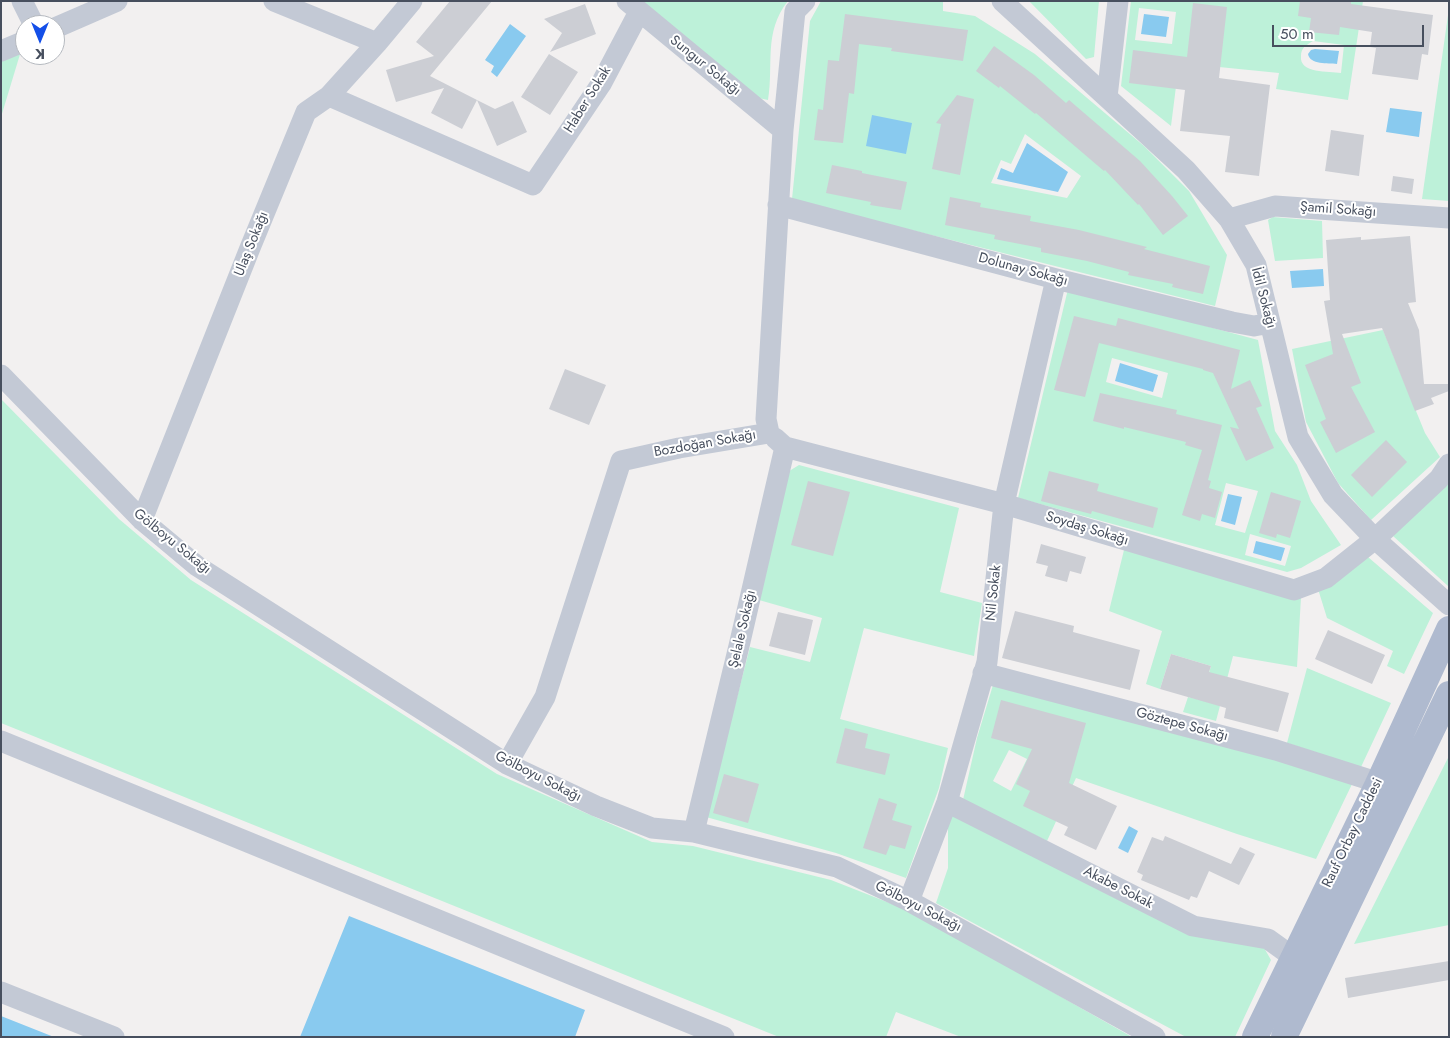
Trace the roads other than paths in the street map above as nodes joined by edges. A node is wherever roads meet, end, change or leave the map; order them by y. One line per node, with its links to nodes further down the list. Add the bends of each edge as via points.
1 (22, 1): 9 (street)
2 (117, 1): 10 (street)
3 (274, 1): 11 (street)
4 (412, 1): 11 (street, Ulaş Sokağı)
5 (805, 1): 16 (street, Bozdoğan Sokağı, via 795,12)
6 (1002, 1): 15 (street, İdil Sokağı)
7 (1118, 1): 15 (street)
8 (633, 7): 14 (street, Haber Sokak, via 601,84 533,185); 16 (street, Sungur Sokağı)
9 (29, 15)
10 (65, 24)
11 (377, 43): 14 (street, Ulaş Sokağı)
12 (15, 45): 13 (street)
13 (1, 51)
14 (329, 96): 27 (street, Ulaş Sokağı, via 306,112)
15 (1107, 97): 19 (street, İdil Sokağı, via 1186,170)
16 (783, 130): 17 (street, Bozdoğan Sokağı)
17 (778, 205): 20 (street, Dolunay Sokağı); 23 (street, Bozdoğan Sokağı, via 766,419)
18 (1449, 218): 19 (street, Şamil Sokağı, via 1275,206)
19 (1229, 220): 21 (street, İdil Sokağı, via 1256,265)
20 (1056, 279): 21 (street, Dolunay Sokağı, via 1232,322 1254,326); 26 (street, Nil Sokak)
21 (1270, 323): 28 (street, İdil Sokağı, via 1298,437 1333,495)
22 (1, 375): 27 (street, Gölboyu Sokağı)
23 (769, 433): 24 (street); 34 (street, Bozdoğan Sokağı, via 621,461 545,697)
24 (785, 447): 26 (street, Soydaş Sokağı); 37 (street, Şelale Sokağı)
25 (1449, 464): 28 (street, Soydaş Sokağı, via 1439,479)
26 (1004, 504): 28 (street, Soydaş Sokağı, via 1294,590 1326,578); 31 (street, Nil Sokak)
27 (142, 520): 34 (street, Gölboyu Sokağı, via 197,566)
28 (1375, 539): 29 (street, İdil Sokağı)
29 (1449, 604)
30 (1449, 629): 35 (main road, Rauf Orbay Caddesi)
31 (983, 673): 35 (street, Göztepe Sokağı, via 1276,750 1368,779); 36 (street, Nil Sokak)
32 (1449, 694): 45 (main road, Rauf Orbay Caddesi)
33 (1, 741): 42 (street)
34 (507, 764): 37 (street, Gölboyu Sokağı, via 652,828)
35 (1377, 786): 39 (main road, Rauf Orbay Caddesi)
36 (947, 802): 38 (street, Nil Sokak); 39 (street, Akabe Sokak, via 1193,926 1268,939)
37 (694, 832): 38 (street, Gölboyu Sokağı, via 838,867)
38 (909, 901): 43 (street, Gölboyu Sokağı)
39 (1293, 957): 44 (main road, Rauf Orbay Caddesi)
40 (1, 992): 41 (street)
41 (114, 1037)
42 (724, 1037)
43 (1155, 1037)
44 (1256, 1037)
45 (1284, 1037)

